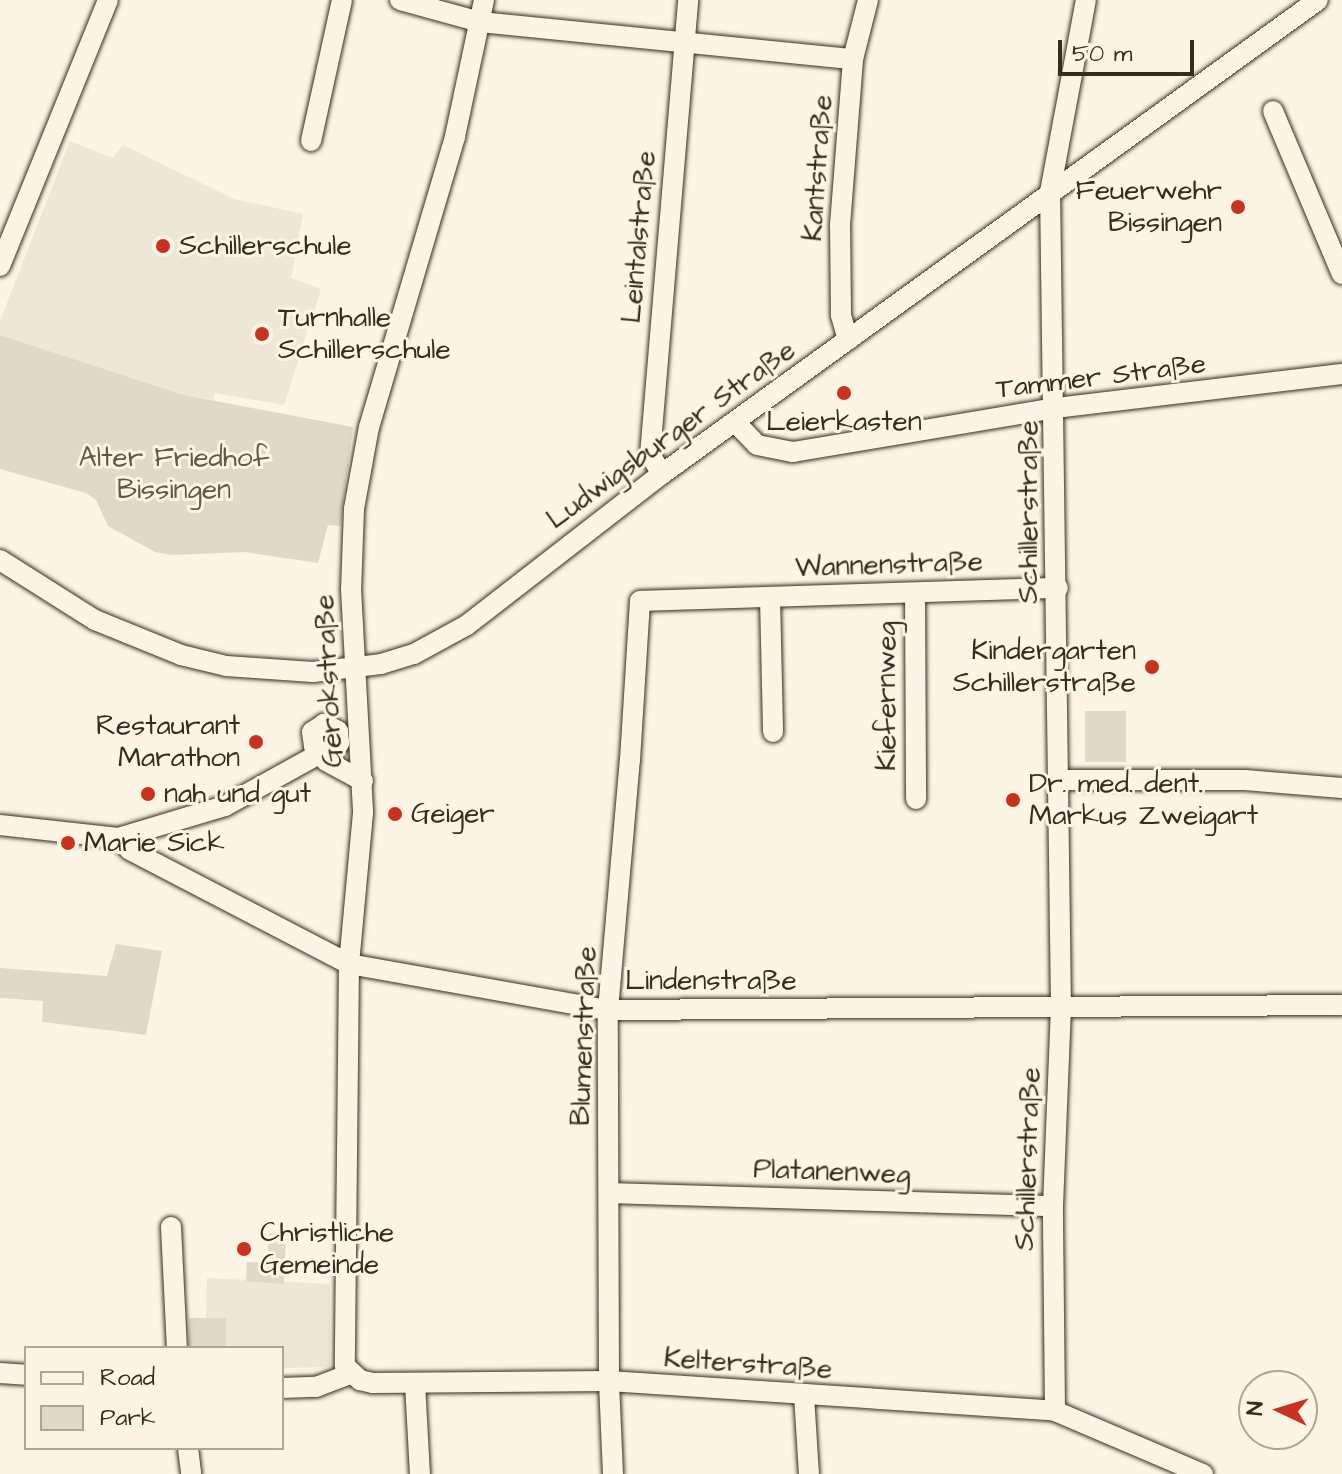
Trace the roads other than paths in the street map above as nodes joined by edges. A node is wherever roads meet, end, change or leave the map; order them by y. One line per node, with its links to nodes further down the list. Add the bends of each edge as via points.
1 (108, 0): 15 (street)
2 (342, 0): 13 (street)
3 (484, 0): 9 (street, Gerokstraße)
4 (688, 0): 10 (street, Leintalstraße)
5 (868, 0): 11 (street, Kantstraße)
6 (1086, 0): 14 (street, Schillerstraße)
7 (1318, 0): 14 (street, Ludwigsburger Straße)
8 (409, 1): 9 (street)
9 (480, 22): 10 (street); 27 (street, Gerokstraße, via 455,137 358,478 351,589)
10 (682, 43): 11 (street); 21 (street, Leintalstraße, via 650,455)
11 (853, 59): 17 (street, Kantstraße, via 840,225 841,315)
12 (1273, 111): 16 (street)
13 (311, 141)
14 (1050, 192): 17 (street, Ludwigsburger Straße); 19 (street, Schillerstraße)
15 (0, 266)
16 (1342, 274)
17 (848, 340): 20 (street, Ludwigsburger Straße)
18 (1342, 374): 19 (street, Tammer Straße)
19 (1056, 408): 20 (street, Tammer Straße, via 793,452 757,445); 23 (street, Schillerstraße)
20 (736, 423): 21 (street, Ludwigsburger Straße)
21 (662, 474): 27 (street, Ludwigsburger Straße, via 467,625 414,654)
22 (0, 560): 27 (street, Ludwigsburger Straße, via 95,620 181,655 273,672)
23 (1058, 588): 24 (street, Wannenstraße); 29 (street, Schillerstraße)
24 (915, 593): 25 (street, Wannenstraße); 32 (street, Kiefernweg)
25 (770, 597): 26 (street, Wannenstraße); 28 (street, Wannenstraße)
26 (640, 601): 38 (street, Blumenstraße)
27 (354, 668): 30 (street, Gerokstraße)
28 (773, 732)
29 (1059, 780): 31 (street, via 1245,780); 37 (street, Schillerstraße)
30 (363, 781): 34 (street, via 321,753 225,806); 35 (street, Gerokstraße, via 363,839)
31 (1342, 788)
32 (916, 799)
33 (0, 825): 34 (street)
34 (118, 838): 35 (street, Lindenstraße, via 130,850)
35 (349, 964): 38 (street, Lindenstraße); 44 (street, Gerokstraße, via 343,1359)
36 (1342, 1005): 37 (street, Lindenstraße)
37 (1061, 1007): 38 (street, Lindenstraße); 40 (street, Schillerstraße)
38 (608, 1010): 39 (street, Blumenstraße)
39 (609, 1193): 40 (street, Platanenweg); 46 (street, Blumenstraße)
40 (1053, 1206): 50 (street, Schillerstraße)
41 (171, 1227): 42 (street)
42 (177, 1346)
43 (0, 1373): 45 (street)
44 (350, 1374): 47 (street, Kelterstraße, via 373,1383); 48 (street, via 329,1385)
45 (24, 1375)
46 (609, 1381): 47 (street, Kelterstraße); 49 (street, Kelterstraße); 54 (street, Blumenstraße)
47 (415, 1383): 53 (street)
48 (284, 1388)
49 (804, 1395): 50 (street, Kelterstraße); 55 (street)
50 (1055, 1411): 56 (street, Kelterstraße)
51 (188, 1450): 52 (street)
52 (191, 1474)
53 (420, 1474)
54 (613, 1474)
55 (809, 1474)
56 (1203, 1474)

